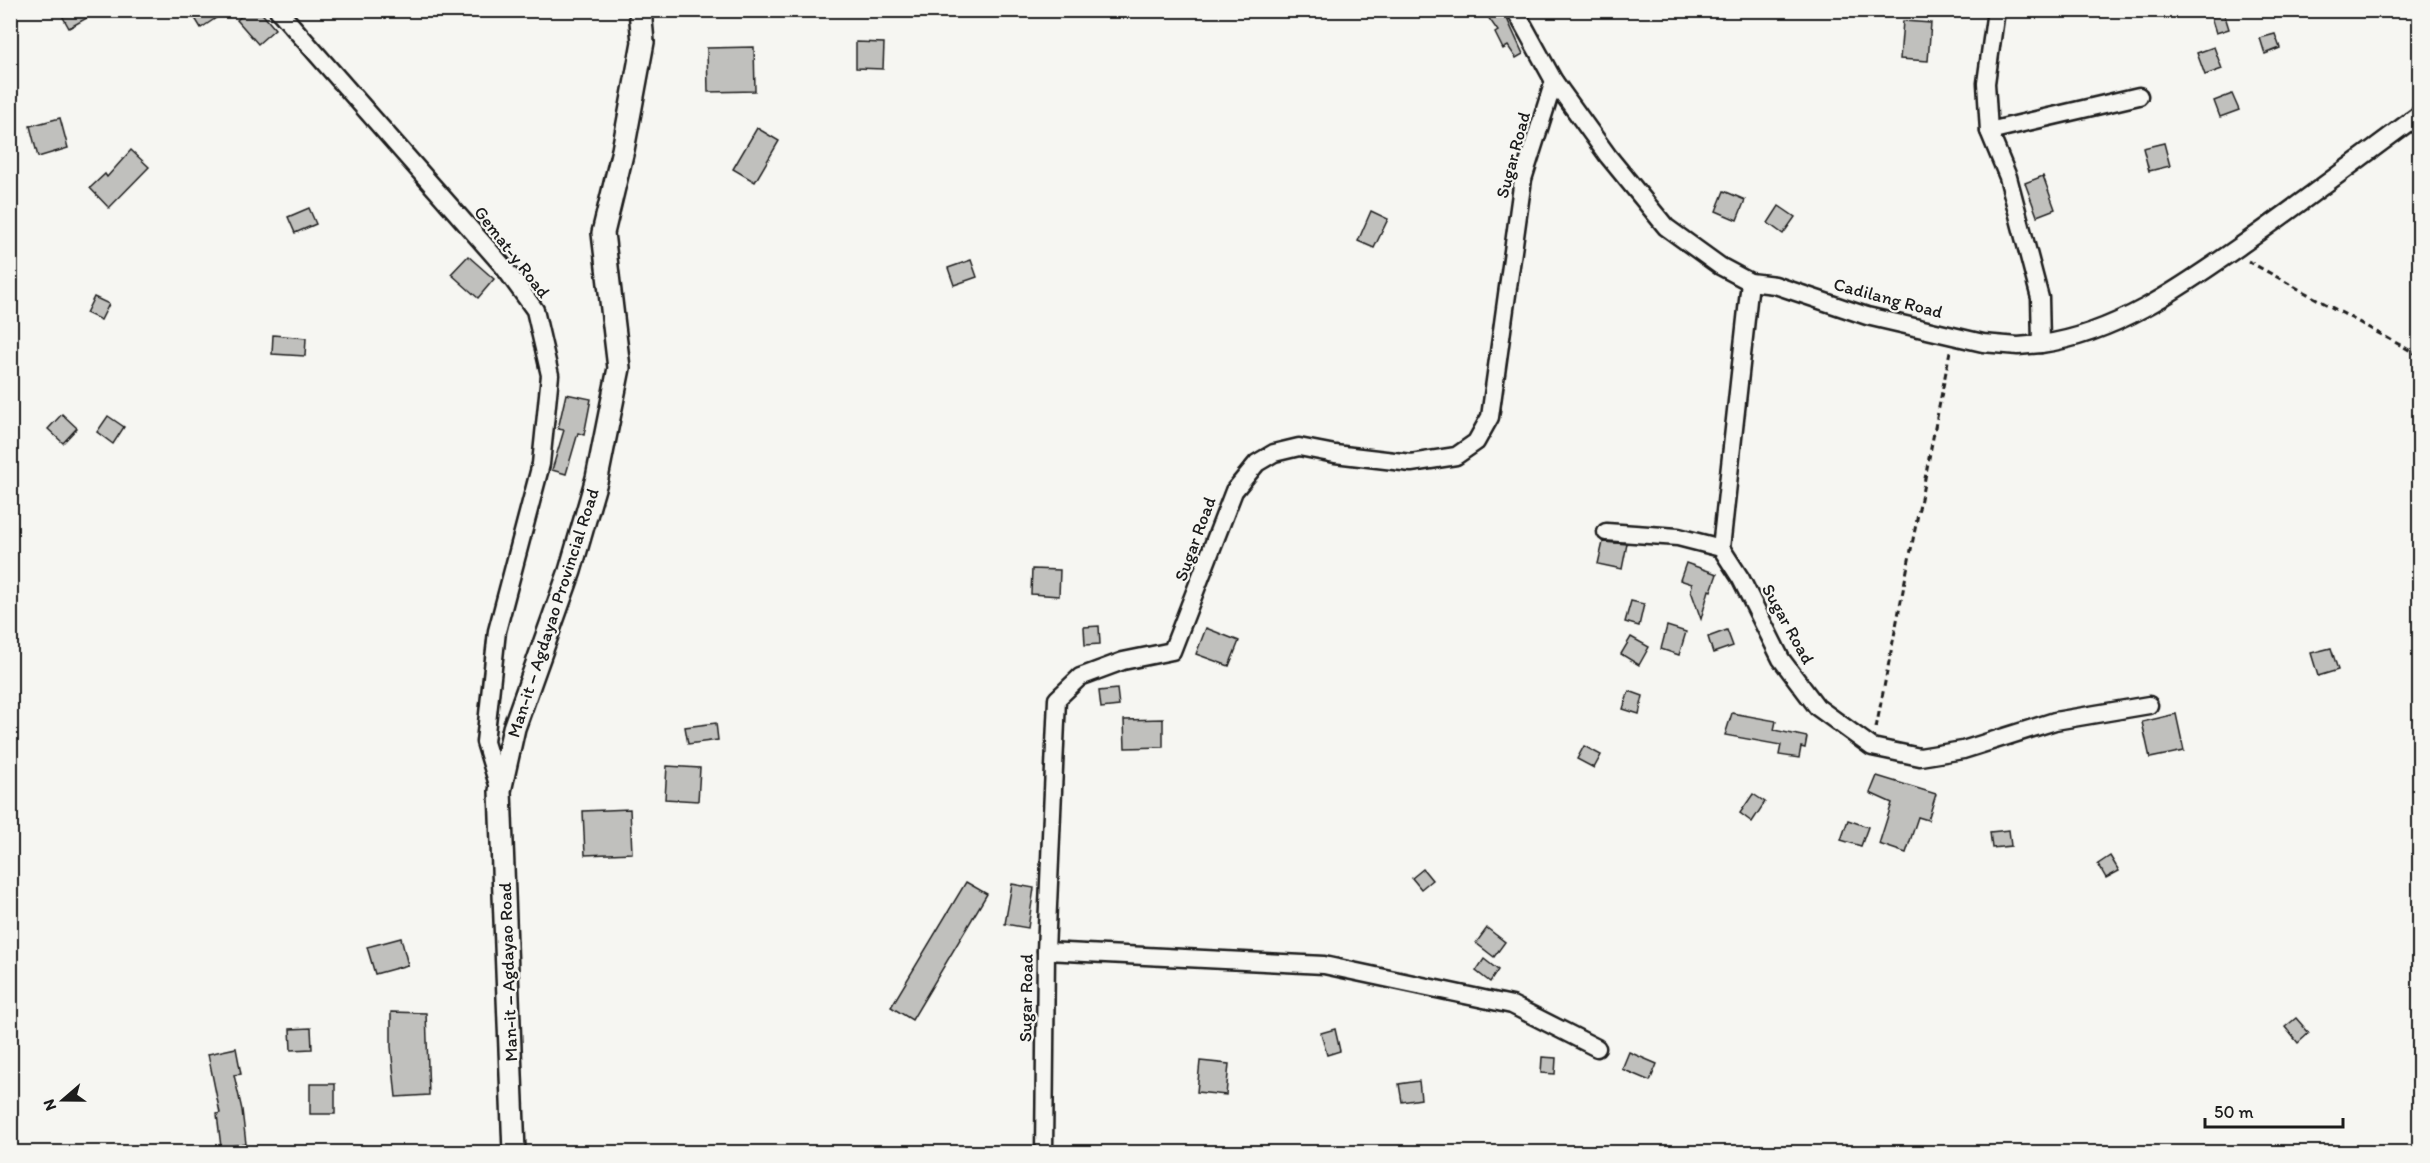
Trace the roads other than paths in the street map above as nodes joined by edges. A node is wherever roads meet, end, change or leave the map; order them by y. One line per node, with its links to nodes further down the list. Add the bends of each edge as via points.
1 (278, 10): 14 (street, Gemat-y Road, via 503,266 536,310 550,375 542,464 496,632 486,742)
2 (640, 10): 14 (street, Man-it – Agdayao Provincial Road, via 643,42 603,233 619,368 597,478 570,571 514,728)
3 (1515, 10): 5 (street, Cadilang Road)
4 (1996, 10): 8 (street, via 1986,83)
5 (1554, 81): 9 (street, Cadilang Road, via 1666,227 1720,266); 15 (street, Sugar Road, via 1523,179 1490,417 1476,442 1456,456 1411,463 1299,447 1274,453 1257,463 1234,491 1172,651 1123,661 1080,677 1057,699)
6 (2139, 96): 8 (street)
7 (2420, 114): 10 (street, Cadilang Road, via 2166,295 2112,323 2068,340)
8 (1989, 131): 10 (street, via 2008,177 2040,298)
9 (1750, 282): 10 (street, Cadilang Road, via 1774,285 1867,316 1983,343); 12 (street)
10 (2041, 344)
11 (1606, 532): 12 (street, via 1678,537)
12 (1721, 548): 13 (street, Sugar Road, via 1781,659 1817,707 1872,747 1920,757 1963,750 2055,721)
13 (2149, 705)
14 (500, 790): 17 (street, Man-it – Agdayao Road)
15 (1046, 951): 16 (street, via 1323,964 1512,1005); 18 (street, Sugar Road)
16 (1597, 1048)
17 (514, 1152)
18 (1044, 1152)

